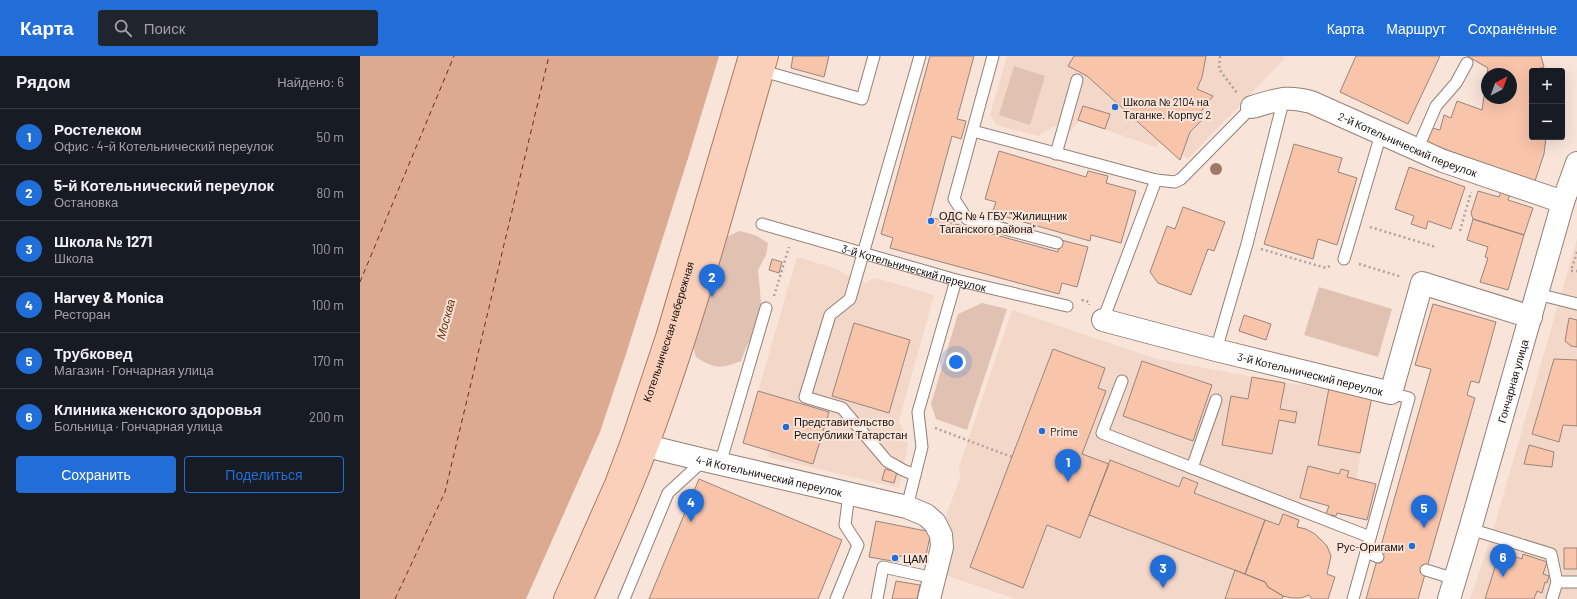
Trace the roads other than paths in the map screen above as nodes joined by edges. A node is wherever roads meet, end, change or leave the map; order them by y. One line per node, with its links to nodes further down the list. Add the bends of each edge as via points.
1 (874, 56): 4 (lane, via 862,99)
2 (920, 56): 18 (lane)
3 (993, 56): 9 (lane)
4 (760, 61): 31 (main road, Котельническая набережная, via 684,341)
5 (1467, 63): 11 (lane, via 1456,83 1436,106)
6 (1077, 80): 12 (lane)
7 (1284, 98): 8 (street, 2-й Котельнический переулок); 10 (street, 2-й Котельнический переулок, via 1311,102); 27 (lane, via 1247,244)
8 (1252, 107): 14 (lane, via 1181,179 1175,182)
9 (973, 131): 12 (lane); 17 (lane, via 954,199 967,219)
10 (1381, 134): 11 (street, 2-й Котельнический переулок); 19 (lane)
11 (1417, 150): 15 (street, 2-й Котельнический переулок)
12 (1056, 154): 14 (lane)
13 (1577, 163): 15 (street, Гончарная улица)
14 (1156, 180): 26 (lane)
15 (1563, 202): 21 (street, Гончарная улица)
16 (762, 224): 18 (lane, 3-й Котельнический переулок)
17 (1056, 243)
18 (862, 253): 20 (lane, 3-й Котельнический переулок); 34 (lane, via 850,299 830,315 805,397 842,408 887,461)
19 (1344, 259)
20 (956, 280): 23 (lane, 3-й Котельнический переулок); 34 (lane, via 918,412 922,447)
21 (1537, 294): 22 (lane); 25 (street, Гончарная улица)
22 (1577, 304)
23 (1067, 306)
24 (766, 308): 32 (lane)
25 (1531, 317): 29 (street, 3-й Котельнический переулок, via 1422,283); 37 (street, Гончарная улица)
26 (1102, 320): 27 (street, 3-й Котельнический переулок)
27 (1216, 350): 29 (street, 3-й Котельнический переулок)
28 (1122, 380): 33 (lane, via 1102,434)
29 (1391, 393): 52 (lane, via 1409,398)
30 (1216, 400): 33 (lane)
31 (640, 442): 32 (street, 4-й Котельнический переулок); 47 (main road, Котельническая набережная, via 616,484); 48 (main road, Котельническая набережная, via 631,488)
32 (712, 462): 35 (street, 4-й Котельнический переулок); 49 (lane, via 668,493)
33 (1192, 468): 38 (lane)
34 (915, 475): 36 (lane)
35 (849, 494): 36 (street, 4-й Котельнический переулок); 50 (lane, via 845,525 858,545)
36 (907, 507): 45 (street, 4-й Котельнический переулок, via 926,515 935,523 941,535 942,547)
37 (1470, 529): 43 (lane, via 1551,554); 46 (street, Гончарная улица)
38 (1370, 537): 39 (lane); 42 (lane, via 1375,520)
39 (1366, 552): 40 (lane); 42 (lane)
40 (1378, 557)
41 (1426, 570): 46 (lane)
42 (1358, 579): 52 (lane)
43 (1557, 582): 44 (lane); 53 (lane)
44 (1577, 582)
45 (931, 589): 51 (lane, via 884,567)
46 (1452, 589)
47 (565, 599)
48 (582, 599)
49 (624, 599)
50 (836, 599)
51 (877, 599)
52 (1353, 599)
53 (1552, 599)

